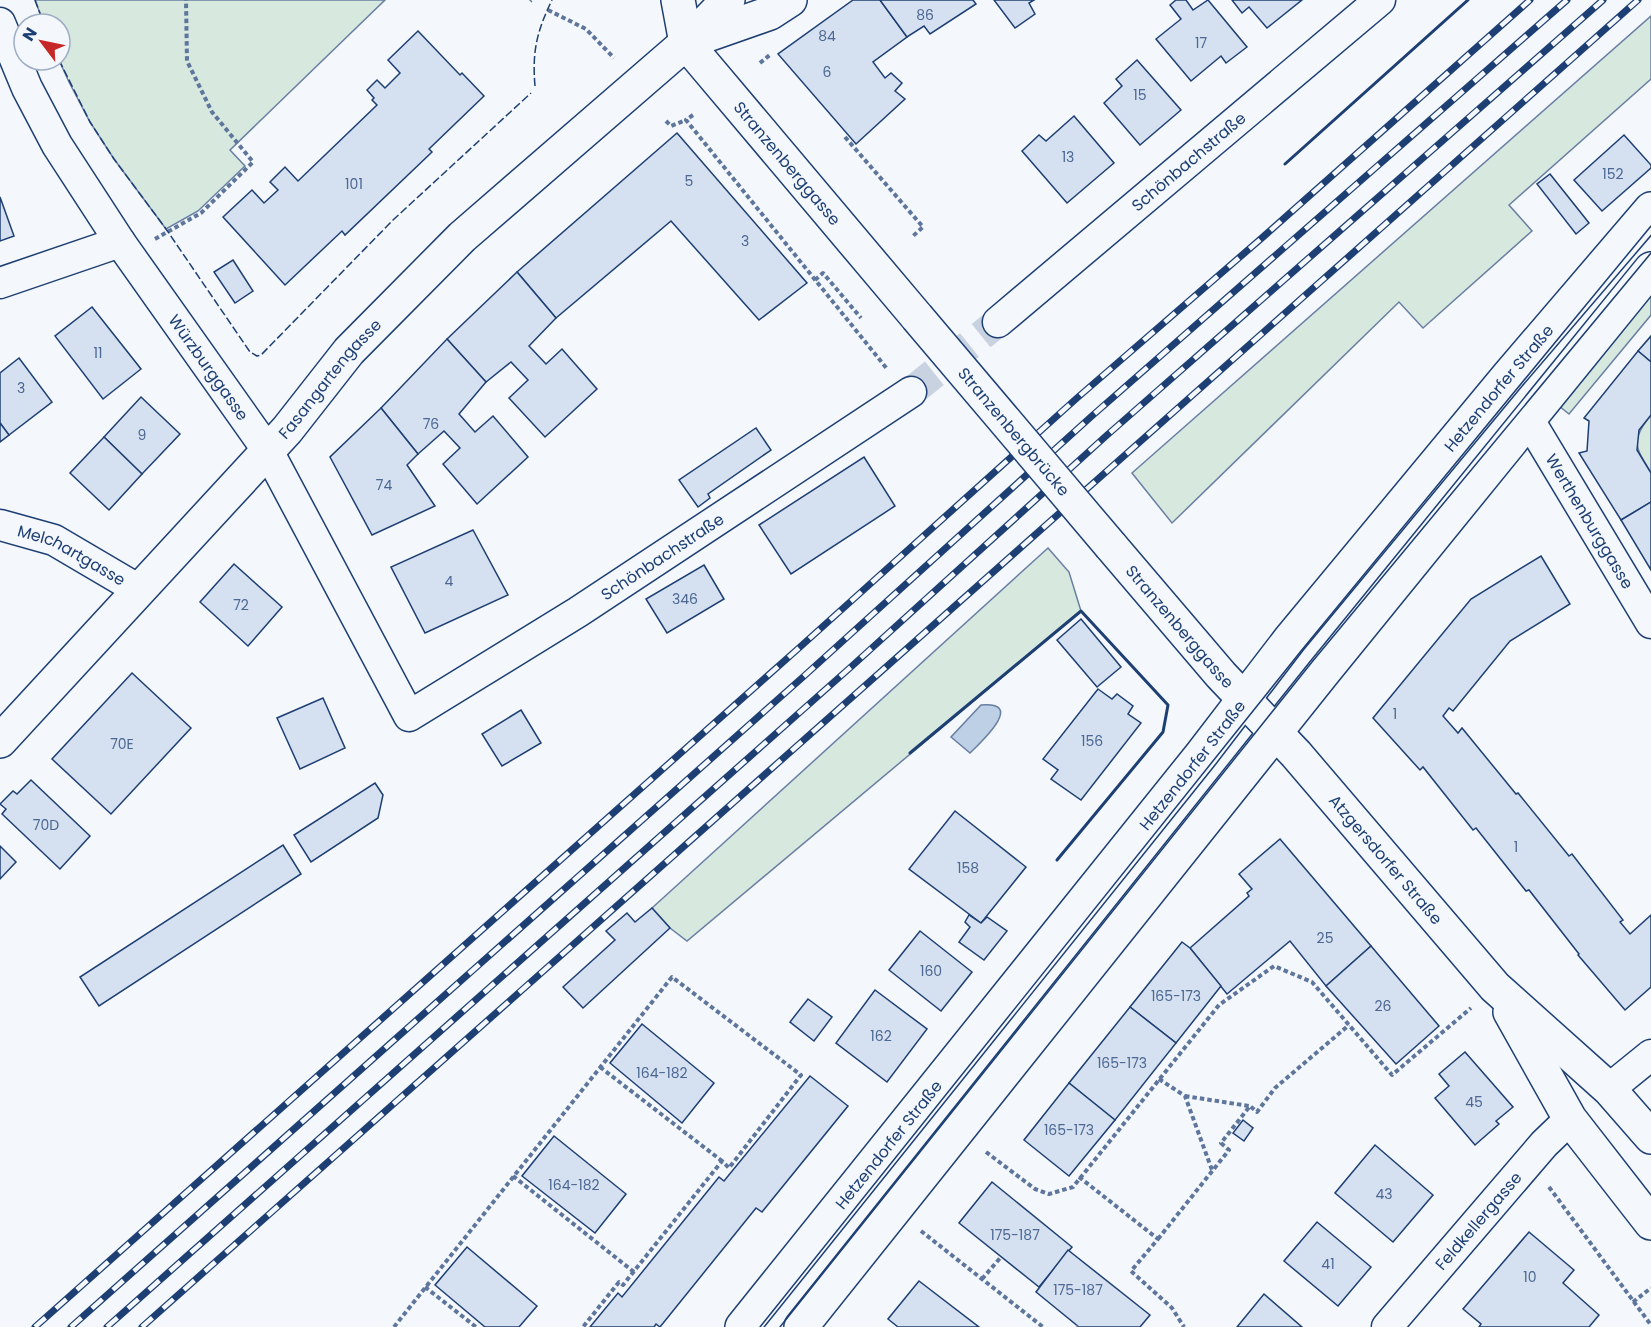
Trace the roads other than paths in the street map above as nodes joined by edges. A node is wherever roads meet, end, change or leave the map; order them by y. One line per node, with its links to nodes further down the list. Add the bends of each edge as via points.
1 (678, 0): 6 (main road, Stranzenberggasse)
2 (728, 0): 6 (main road, Fasangartengasse)
3 (790, 0): 6 (main road, Fasangartengasse, via 770,13)
4 (1380, 0): 12 (street, Schönbachstraße)
5 (0, 23): 8 (street, Würzburggasse, via 27,88 57,145)
6 (686, 43): 11 (main road, Stranzenberggasse); 15 (main road, Fasangartengasse, via 462,237 349,351)
7 (1651, 209): 20 (main road, Hetzendorfer Straße, via 1480,409)
8 (120, 242): 10 (street); 15 (street, Würzburggasse)
9 (1651, 269): 14 (main road)
10 (0, 283)
11 (916, 317): 17 (main road, Stranzenbergbrücke, bridge)
12 (998, 322)
13 (903, 385): 21 (street, Schönbachstraße, via 578,612)
14 (1529, 420): 19 (street, Werthenburggasse); 22 (main road)
15 (268, 451): 18 (main road, Fasangartengasse); 21 (street, Würzburggasse)
16 (0, 525): 18 (street, Melchartgasse, via 54,540)
17 (1111, 546): 20 (main road, Stranzenberggasse)
18 (139, 590): 23 (main road, Fasangartengasse)
19 (1651, 623)
20 (1244, 699): 22 (main road, Stranzenberggasse); 30 (main road, Hetzendorfer Straße)
21 (410, 716)
22 (1276, 732): 24 (main road, Atzgersdorfer Straße); 31 (main road)
23 (0, 741)
24 (1495, 987): 26 (main road, Atzgersdorfer Straße); 27 (main road, Atzgersdorfer Straße)
25 (1651, 1055): 26 (street)
26 (1609, 1089): 28 (main road, Atzgersdorfer Straße)
27 (1570, 1119): 29 (main road, Atzgersdorfer Straße); 32 (street, Feldkellergasse, via 1544,1144)
28 (1651, 1137)
29 (1651, 1223)
30 (742, 1327)
31 (801, 1327)
32 (1388, 1327)

